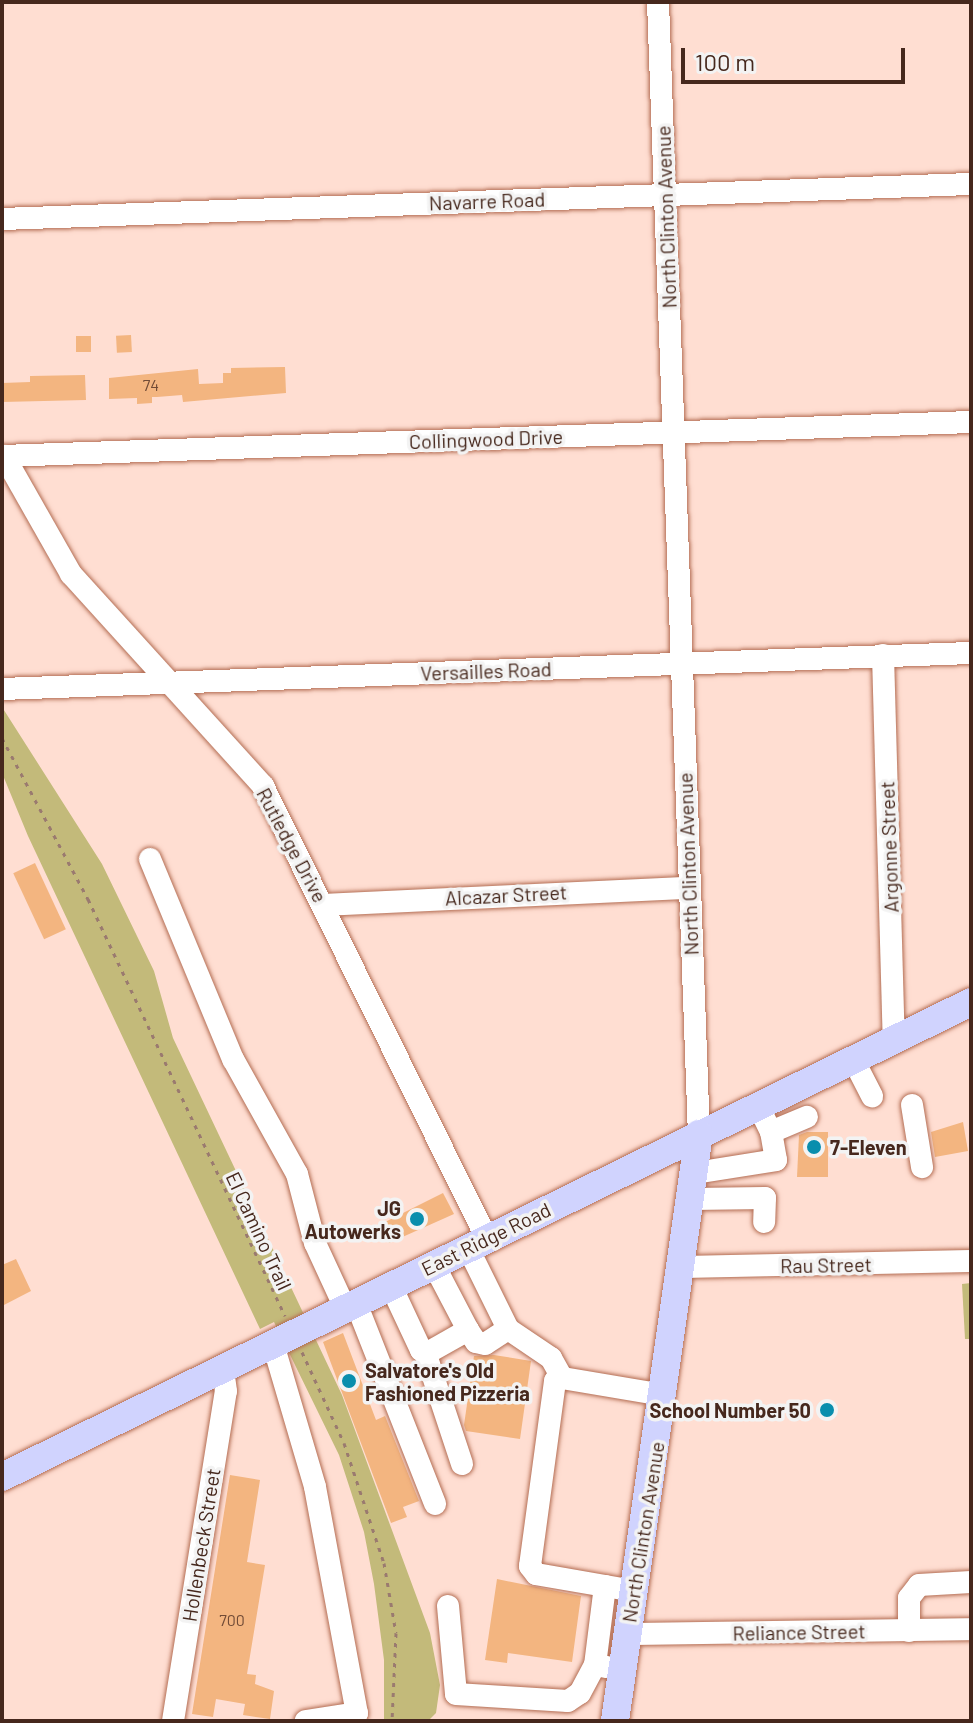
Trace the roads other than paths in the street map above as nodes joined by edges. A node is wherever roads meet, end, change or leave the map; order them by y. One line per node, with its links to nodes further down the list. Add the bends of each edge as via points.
1 (658, 2): 3 (street, North Clinton Avenue)
2 (971, 184): 3 (street, Navarre Road)
3 (665, 195): 4 (street, Navarre Road); 6 (street, North Clinton Avenue)
4 (2, 219)
5 (971, 422): 6 (street, Collingwood Drive)
6 (672, 432): 7 (street, Collingwood Drive); 10 (street, North Clinton Avenue)
7 (3, 456): 11 (street, Rutledge Drive, via 71,574)
8 (971, 653): 9 (street, Versailles Road)
9 (883, 655): 10 (street, Versailles Road); 17 (street, Argonne Street)
10 (681, 663): 11 (street, Versailles Road); 14 (street, North Clinton Avenue)
11 (171, 683): 12 (street, Versailles Road); 15 (street, Rutledge Drive, via 263,786)
12 (2, 689)
13 (150, 859): 33 (street, via 233,1059 297,1174 315,1243)
14 (689, 888): 15 (street, Alcazar Street); 24 (street, North Clinton Avenue)
15 (323, 905): 28 (street, Rutledge Drive)
16 (971, 1002): 17 (main road, East Ridge Road)
17 (894, 1038): 18 (main road, East Ridge Road)
18 (853, 1059): 19 (street); 20 (main road, East Ridge Road)
19 (872, 1096)
20 (758, 1105): 23 (street); 24 (main road, East Ridge Road)
21 (912, 1105): 25 (street)
22 (807, 1117): 23 (street)
23 (771, 1132): 26 (street, via 776,1160)
24 (699, 1134): 26 (main road, North Clinton Avenue); 28 (main road, East Ridge Road)
25 (922, 1167)
26 (693, 1186): 27 (street, via 765,1198); 31 (main road, North Clinton Avenue)
27 (764, 1222)
28 (478, 1243): 30 (main road, East Ridge Road); 34 (street, Rutledge Drive)
29 (971, 1261): 31 (street, Rau Street)
30 (434, 1265): 32 (main road, East Ridge Road); 35 (street)
31 (682, 1267): 40 (main road, North Clinton Avenue)
32 (391, 1286): 33 (main road, East Ridge Road); 37 (street)
33 (351, 1306): 36 (main road, East Ridge Road); 43 (street)
34 (508, 1329): 35 (street, via 485,1344 476,1342); 39 (street, via 551,1358)
35 (468, 1330): 37 (street)
36 (286, 1345): 38 (main road, East Ridge Road); 53 (street, via 357,1713)
37 (425, 1352): 41 (street)
38 (223, 1369): 42 (main road, East Ridge Road); 52 (street, Hollenbeck Street, via 226,1391)
39 (562, 1378): 40 (street); 45 (street, via 555,1381 530,1566 536,1574)
40 (664, 1395): 46 (main road, North Clinton Avenue)
41 (462, 1464)
42 (2, 1477)
43 (435, 1504)
44 (971, 1582): 49 (street, via 919,1585 909,1598)
45 (605, 1586): 46 (street); 51 (street)
46 (634, 1591): 50 (main road, North Clinton Avenue)
47 (448, 1606): 51 (street, via 456,1694 568,1701)
48 (971, 1629): 49 (street, Reliance Street)
49 (909, 1631): 50 (street, Reliance Street)
50 (627, 1634): 51 (main road, North Clinton Avenue)
51 (609, 1667): 54 (main road, North Clinton Avenue)
52 (173, 1721)
53 (306, 1721)
54 (615, 1721)

